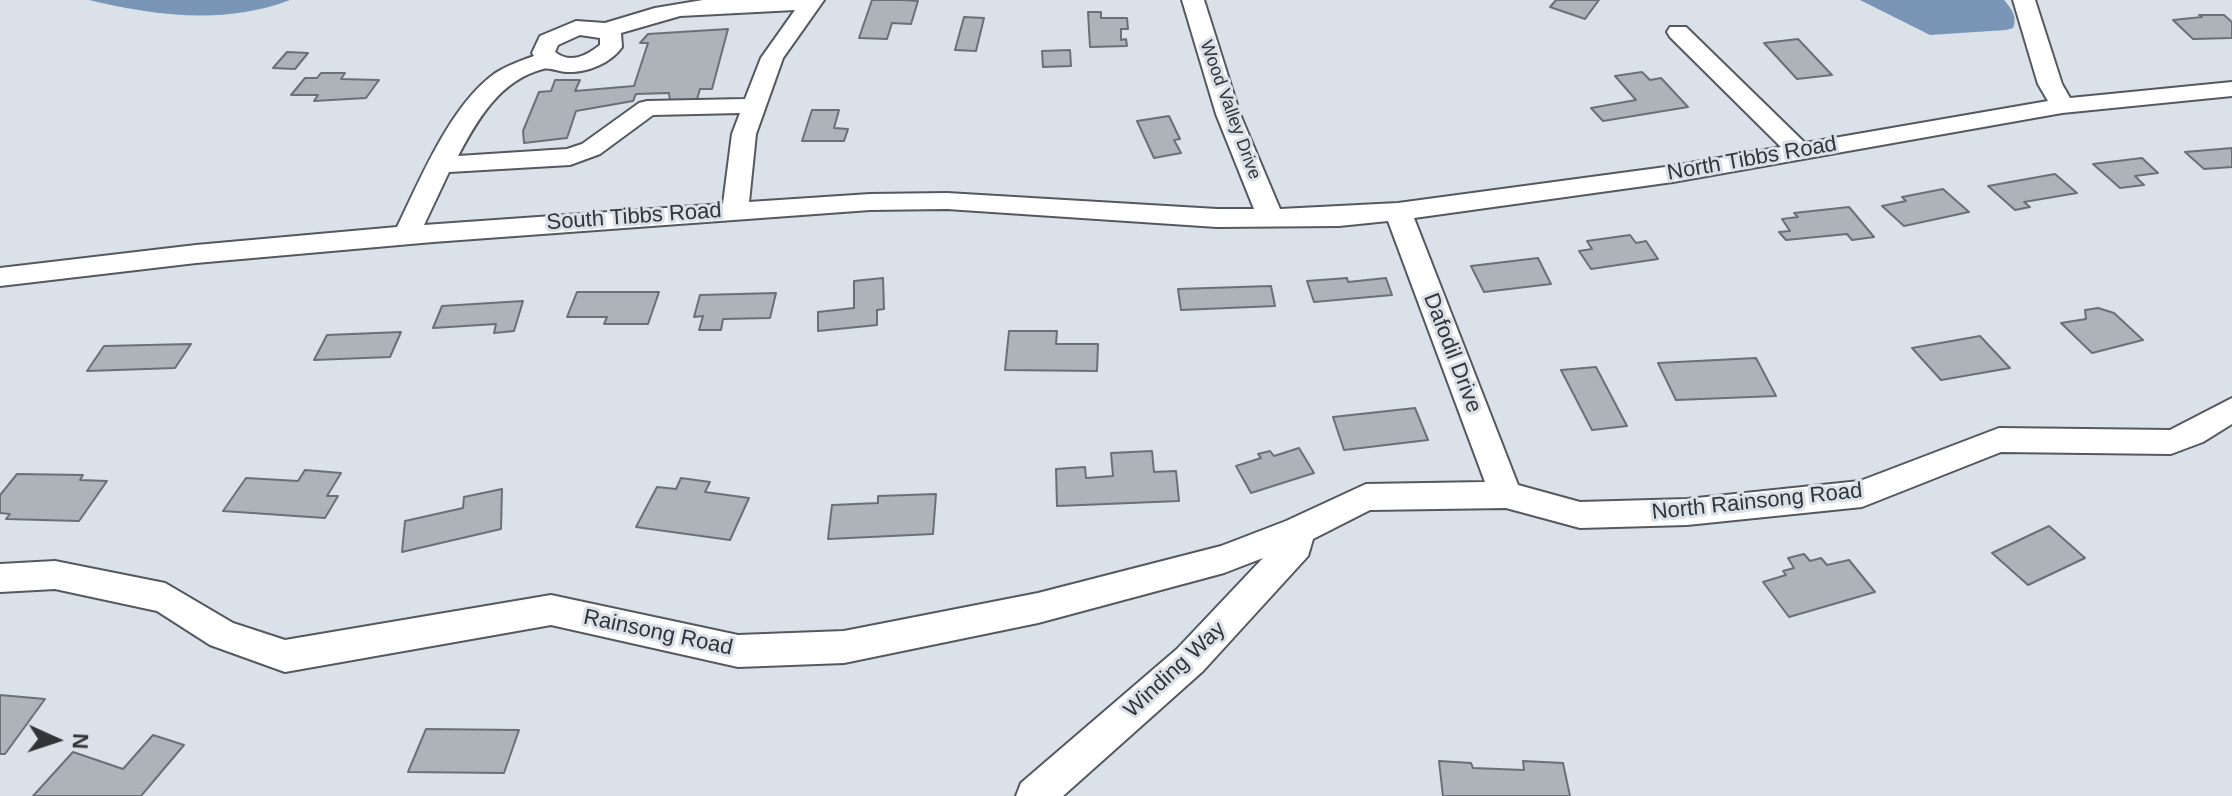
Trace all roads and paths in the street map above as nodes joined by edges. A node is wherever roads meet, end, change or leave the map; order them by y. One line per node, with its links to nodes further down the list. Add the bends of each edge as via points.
1 (1193, 0): 14 (street, Wood Valley Drive, via 1228,114)
2 (2024, 0): 9 (street)
3 (812, 1): 4 (street, via 713,3); 8 (street, via 772,58)
4 (605, 31): 6 (street, via 576,28 555,35 544,47); 6 (street, via 613,41 597,58 574,65)
5 (1678, 32): 10 (street)
6 (547, 59): 11 (street, via 500,80 478,102)
7 (2232, 89): 9 (street, North Tibbs Road)
8 (754, 106): 11 (street, via 647,108 591,149 570,157); 12 (street, via 744,134)
9 (2062, 106): 10 (street, North Tibbs Road)
10 (1798, 150): 13 (street, North Tibbs Road, via 1658,176)
11 (441, 165): 15 (street)
12 (735, 209): 14 (street, South Tibbs Road, via 947,201); 15 (street, South Tibbs Road)
13 (1398, 212): 14 (street, North Tibbs Road); 18 (street, Dafodil Drive)
14 (1271, 218)
15 (406, 235): 16 (street, South Tibbs Road)
16 (0, 277)
17 (2232, 409): 18 (street, North Rainsong Road, via 2171,442 1999,440 1862,494 1687,512 1580,515)
18 (1506, 495): 19 (street, Rainsong Road, via 1366,497)
19 (1298, 531): 20 (street, Rainsong Road, via 1224,559 1038,608 844,647 738,651 551,610 285,656 222,634 165,598 55,575); 21 (street, Winding Way, via 1296,546 1190,660)
20 (0, 578)
21 (1035, 796)

